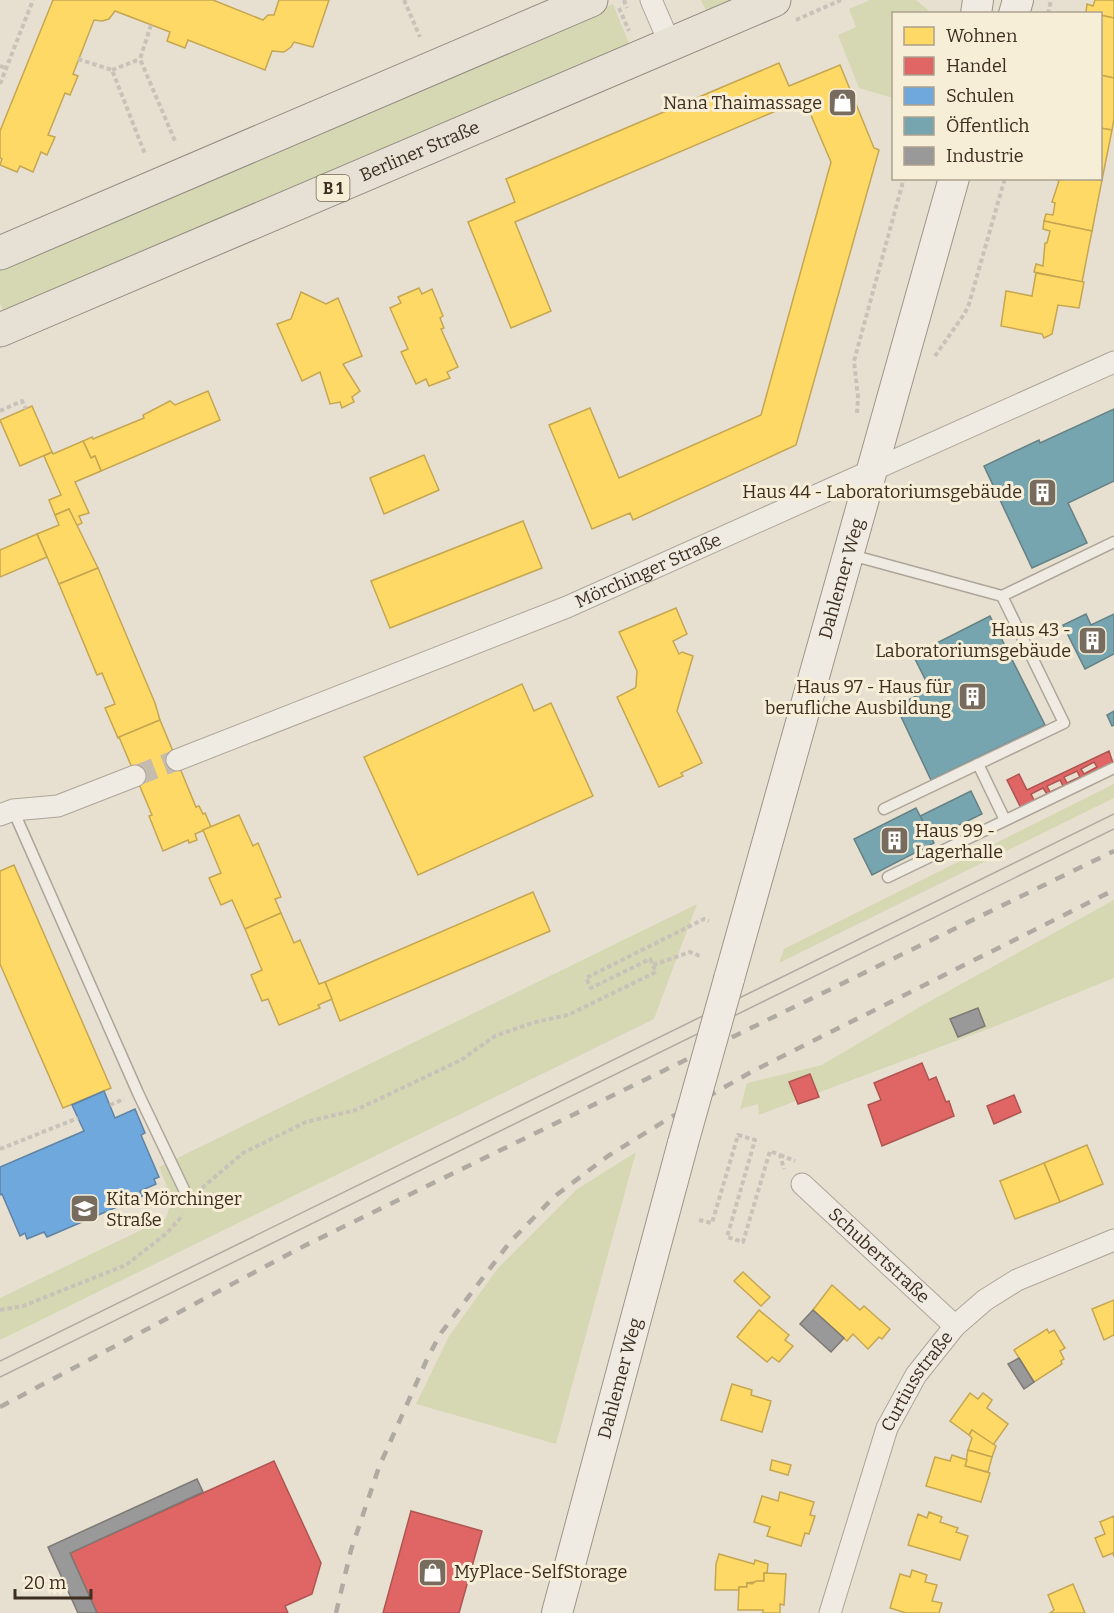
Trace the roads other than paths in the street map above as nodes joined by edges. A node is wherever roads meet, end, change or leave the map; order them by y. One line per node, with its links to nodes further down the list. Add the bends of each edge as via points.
1 (651, 0): 4 (street)
2 (774, 0): 4 (main road, Berliner Straße / B 1)
3 (604, 1): 6 (main road)
4 (670, 44): 7 (main road, Berliner Straße / B 1)
5 (953, 180): 9 (main road, Dahlemer Weg)
6 (0, 253)
7 (0, 330)
8 (1114, 362): 9 (street, Mörchinger Straße)
9 (873, 470): 11 (main road, Dahlemer Weg); 13 (street, Mörchinger Straße, via 567,607)
10 (1114, 542): 12 (lane)
11 (848, 555): 12 (lane); 25 (main road, Dahlemer Weg, bridge, via 683,1143)
12 (1002, 596): 14 (lane, via 1064,723)
13 (177, 760)
14 (978, 764): 17 (lane); 19 (lane)
15 (1114, 768): 19 (lane)
16 (135, 776): 18 (street, via 58,806)
17 (884, 809)
18 (7, 812): 22 (lane)
19 (1005, 820): 20 (lane)
20 (888, 877)
21 (802, 1184): 24 (street, Schubertstraße)
22 (189, 1200)
23 (1114, 1240): 24 (street, Curtiusstraße, via 1017,1280 985,1300)
24 (955, 1326): 26 (street, Curtiusstraße, via 916,1375 887,1428)
25 (557, 1613)
26 (830, 1613)

